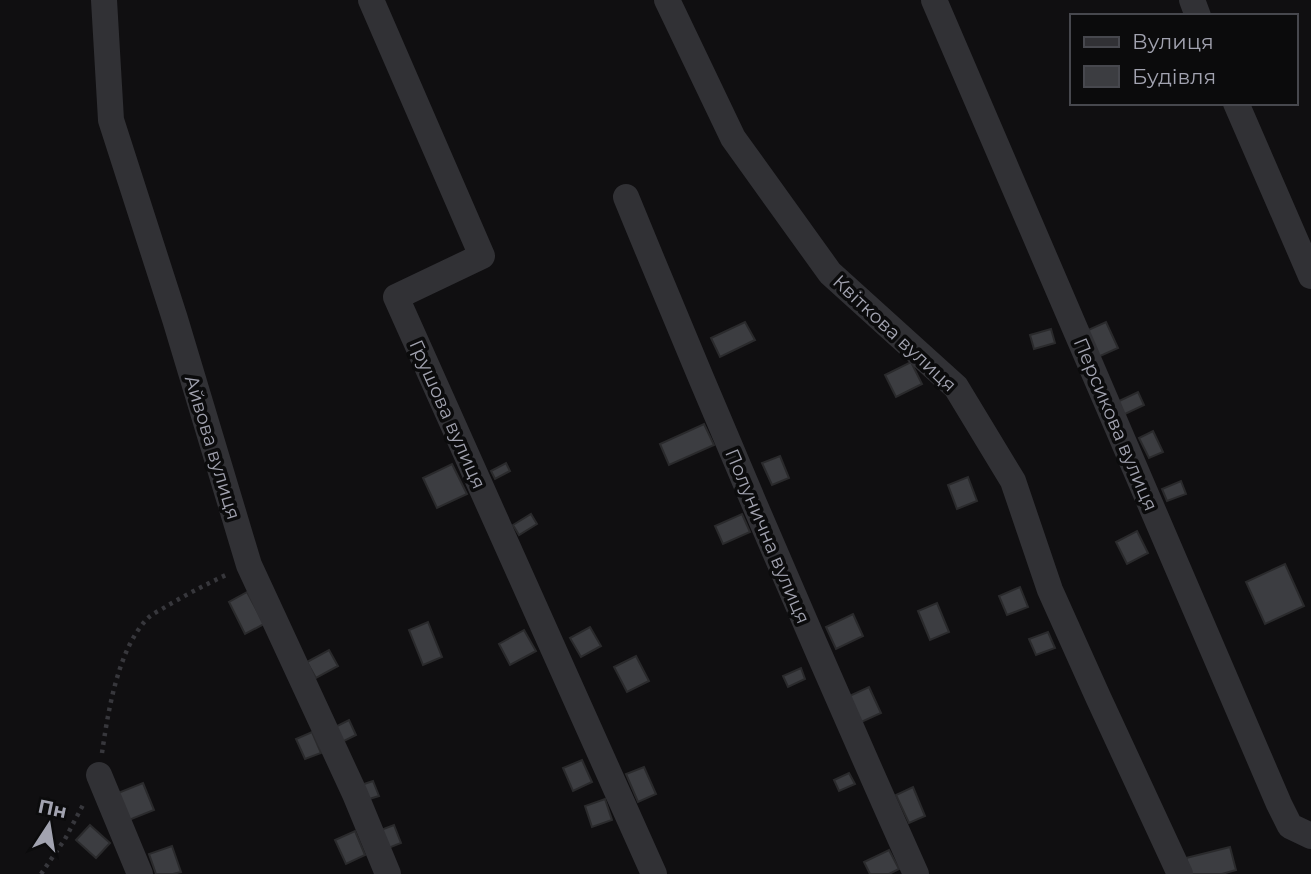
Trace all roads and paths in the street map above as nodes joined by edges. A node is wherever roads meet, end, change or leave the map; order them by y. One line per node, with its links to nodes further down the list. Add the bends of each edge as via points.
1 (104, 0): 8 (street, Айвова вулиця, via 111,120)
2 (371, 0): 14 (street, Грушова вулиця, via 482,256 396,297)
3 (667, 0): 16 (street, Квіткова вулиця, via 733,138 830,273 956,387 1013,481 1050,590)
4 (934, 0): 10 (street, Персикова вулиця, via 1279,804 1290,827)
5 (1237, 105): 7 (street)
6 (626, 197): 15 (street, Полунична вулиця)
7 (1311, 276)
8 (249, 565): 9 (path, via 198,587 149,617 129,644 105,729); 13 (street, Айвова вулиця)
9 (99, 775): 11 (path); 12 (street)
10 (1311, 836)
11 (41, 874)
12 (140, 874)
13 (388, 874)
14 (654, 874)
15 (916, 874)
16 (1180, 874)

